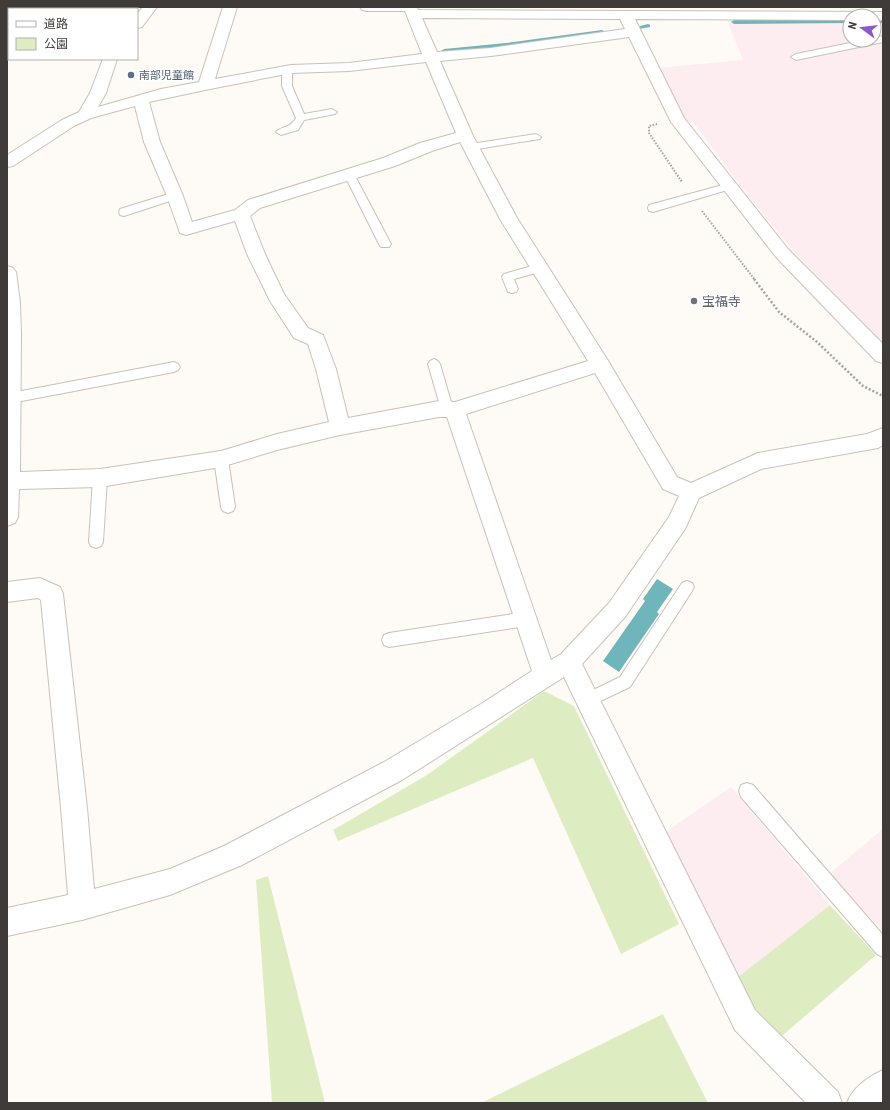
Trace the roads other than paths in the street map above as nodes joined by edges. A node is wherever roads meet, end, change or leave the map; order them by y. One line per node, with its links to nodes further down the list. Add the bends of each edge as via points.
1 (150, 7): 8 (street)
2 (230, 7): 15 (street)
3 (367, 7): 4 (street)
4 (410, 9): 6 (street); 11 (street)
5 (726, 11): 6 (street); 7 (street)
6 (626, 15): 9 (street)
7 (883, 16)
8 (138, 23)
9 (634, 32): 11 (street, via 491,52); 25 (street, via 677,119)
10 (883, 39): 12 (lane)
11 (430, 56): 14 (street, via 349,67); 22 (street)
12 (796, 57)
13 (109, 60): 18 (street, via 98,93)
14 (287, 70): 15 (street); 19 (lane, via 287,86)
15 (204, 85): 16 (street)
16 (141, 100): 18 (street); 26 (street, via 152,142)
17 (332, 112): 19 (lane)
18 (85, 115): 23 (street)
19 (301, 118): 20 (lane, via 294,128)
20 (281, 132)
21 (536, 137): 22 (lane)
22 (468, 141): 24 (street, via 426,147); 31 (street, via 508,219)
23 (7, 162)
24 (349, 174): 29 (street, via 254,204); 30 (lane)
25 (730, 186): 27 (lane); 34 (street, via 782,253)
26 (174, 196): 28 (lane); 29 (street, via 186,229)
27 (653, 208)
28 (124, 212)
29 (241, 214): 41 (street, via 276,296 302,333 316,340)
30 (385, 244)
31 (539, 268): 33 (lane, via 508,277); 36 (street)
32 (7, 272): 38 (street, via 12,297)
33 (512, 289)
34 (883, 356)
35 (434, 364): 40 (lane)
36 (600, 364): 40 (street); 46 (street, via 670,483)
37 (174, 367): 39 (lane)
38 (9, 373): 39 (street)
39 (11, 398): 45 (street)
40 (451, 410): 41 (street, via 439,409); 52 (street)
41 (340, 427): 43 (street)
42 (883, 436): 46 (street, via 871,442 758,461)
43 (221, 459): 44 (street); 47 (lane)
44 (100, 478): 45 (street); 49 (lane)
45 (10, 481): 48 (street)
46 (691, 492): 54 (street, via 677,523 617,610)
47 (228, 507)
48 (7, 517)
49 (96, 542)
50 (687, 587): 56 (lane, via 625,682)
51 (7, 592): 58 (street, via 40,588 52,594)
52 (526, 619): 53 (lane); 55 (street)
53 (389, 640)
54 (569, 662): 55 (street); 56 (street)
55 (545, 676): 58 (street, via 393,771 233,856 170,882)
56 (588, 700): 62 (street, via 745,1020)
57 (747, 791): 60 (lane)
58 (82, 906): 59 (street)
59 (7, 922)
60 (883, 948)
61 (883, 1084): 63 (street)
62 (827, 1103)
63 (862, 1103)

